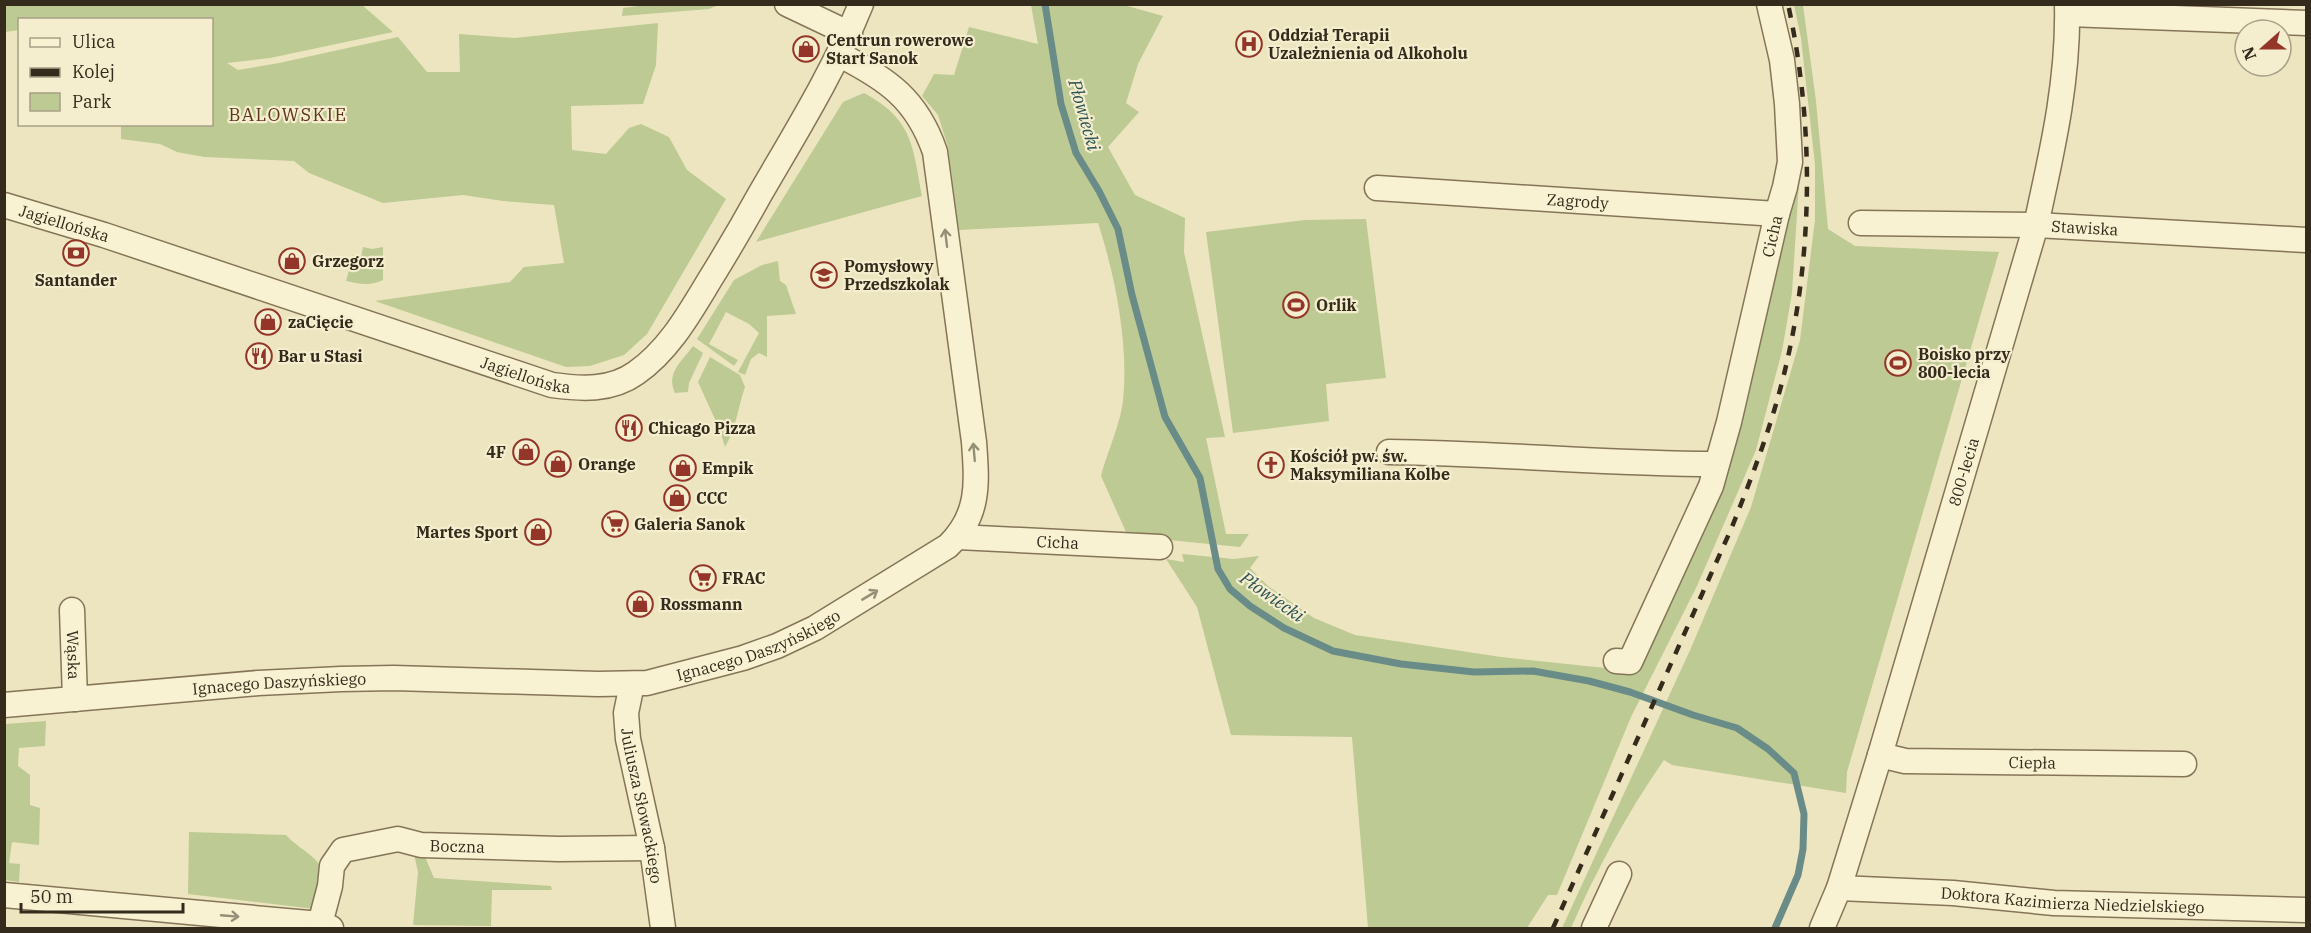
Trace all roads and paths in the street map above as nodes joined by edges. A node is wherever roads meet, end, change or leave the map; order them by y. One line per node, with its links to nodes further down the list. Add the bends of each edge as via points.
1 (787, 4): 6 (street, Ignacego Daszyńskiego)
2 (861, 4): 6 (street, Jagiellońska)
3 (1769, 4): 9 (street, Cicha, via 1788,104 1790,162)
4 (2068, 9): 5 (street); 11 (street, 800-lecia, via 2057,127)
5 (2307, 23)
6 (845, 44): 8 (street, Jagiellońska, via 681,327 660,353 635,374 609,386 578,389 552,385); 15 (street, Ignacego Daszyńskiego, one-way to 6, via 970,519 977,484 934,152 927,130 905,97)
7 (1377, 188): 9 (street, Zagrody)
8 (4, 205)
9 (1777, 214): 14 (street, Cicha)
10 (1861, 223): 11 (street, Stawiska)
11 (2036, 225): 12 (street, Stawiska); 22 (street, 800-lecia)
12 (2307, 240)
13 (1389, 452): 14 (street)
14 (1716, 464): 18 (street, Cicha, via 1711,486 1630,662)
15 (958, 537): 16 (street, Cicha); 19 (street, Ignacego Daszyńskiego, one-way to 15, via 777,646 815,628 937,555)
16 (1160, 547)
17 (72, 610): 20 (street, Wąska)
18 (1616, 661)
19 (632, 684): 20 (street, Ignacego Daszyńskiego, via 341,679); 24 (street, Juliusza Słowackiego, via 626,713 628,739)
20 (75, 699): 21 (street, Ignacego Daszyńskiego)
21 (4, 705)
22 (1880, 755): 23 (street, Ciepła, via 1905,761); 26 (street, 800-lecia)
23 (2184, 764)
24 (652, 848): 29 (street, Boczna, via 433,845 398,839 342,850 332,866); 30 (street, Juliusza Słowackiego)
25 (1619, 874): 31 (street)
26 (1839, 888): 28 (street, Doktora Kazimierza Niedzielskiego, via 2054,903); 32 (street, 800-lecia)
27 (4, 895): 29 (street, one-way to 29)
28 (2307, 910)
29 (325, 926)
30 (663, 928)
31 (1594, 928)
32 (1822, 928)

